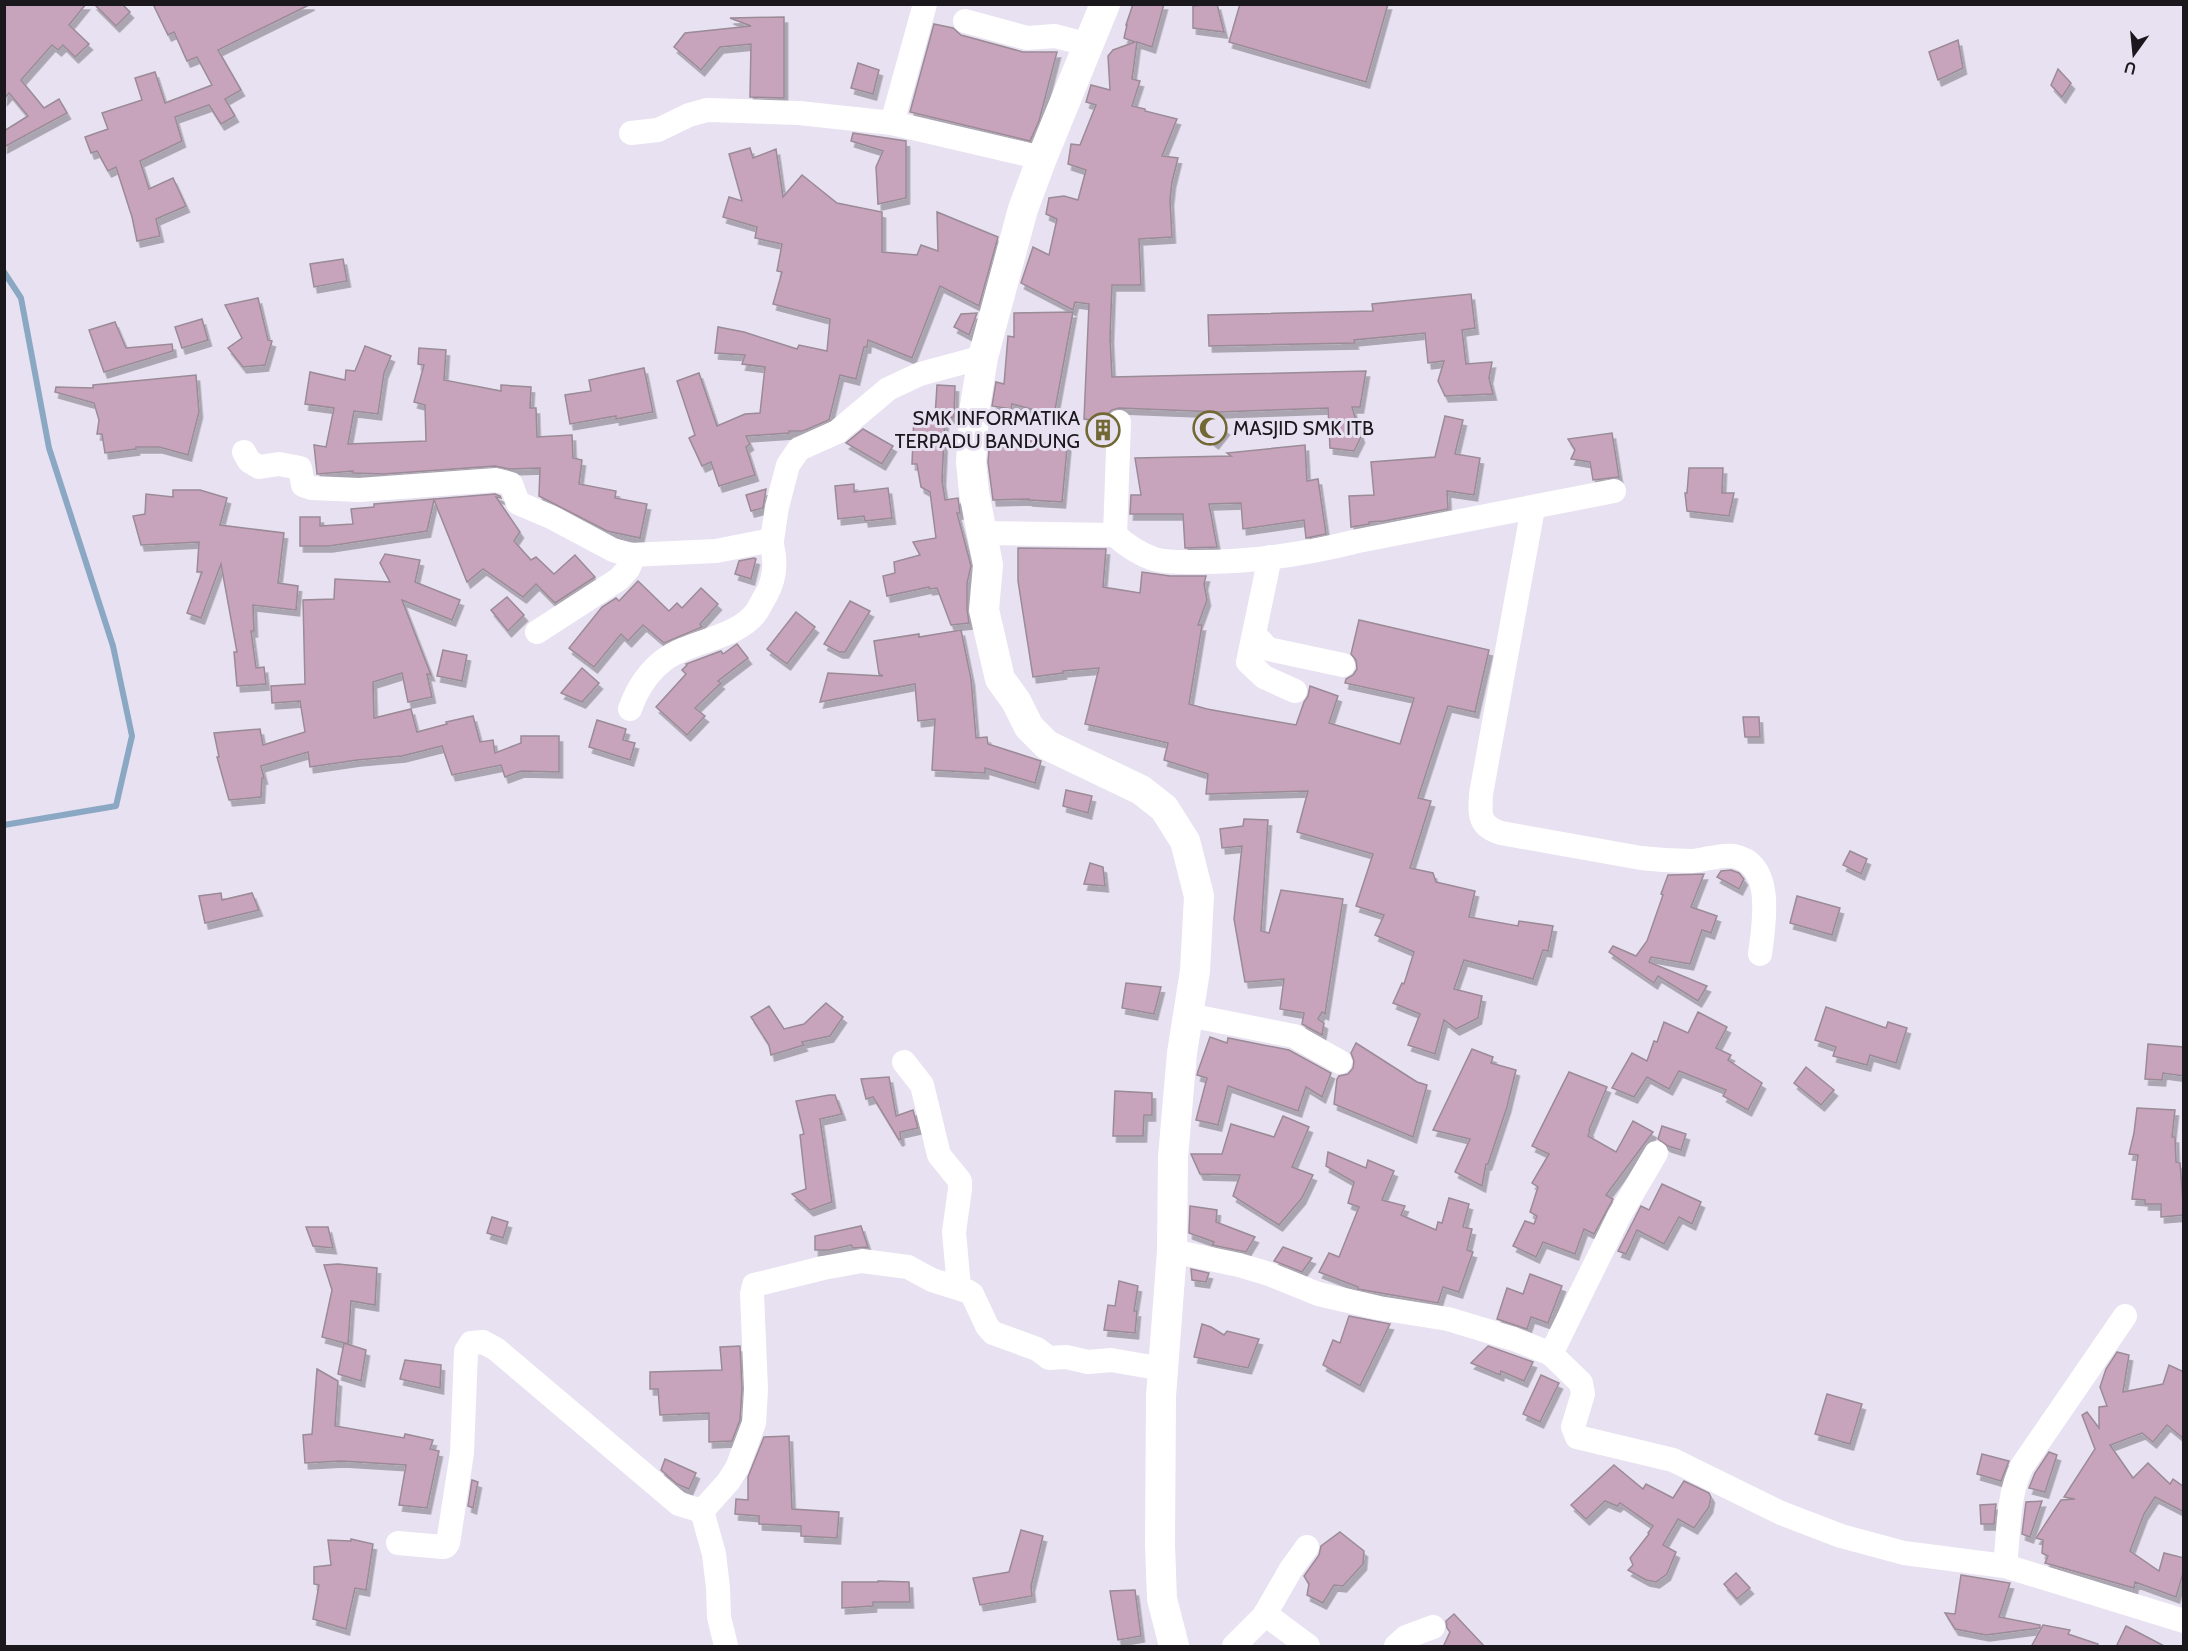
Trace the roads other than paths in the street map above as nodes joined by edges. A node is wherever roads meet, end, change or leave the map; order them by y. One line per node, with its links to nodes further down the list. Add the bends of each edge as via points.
1 (925, 4): 5 (street)
2 (1105, 4): 4 (main road)
3 (964, 21): 4 (street, via 1027,38 1056,36)
4 (1089, 45): 7 (main road)
5 (892, 123): 6 (street, via 799,113 707,110 657,130); 7 (street)
6 (631, 134)
7 (1042, 158): 8 (main road, via 1023,208)
8 (983, 357): 13 (main road, via 971,462); 15 (street, via 920,375 888,389 837,432 799,449 788,465)
9 (1119, 422): 14 (street)
10 (244, 452): 16 (street, via 259,467 279,464 300,468 303,485 312,488 359,490 503,481 511,484 518,503 613,550)
11 (1614, 491): 12 (street)
12 (1533, 508): 17 (street); 23 (street, via 1481,794 1481,818 1491,830 1501,833 1641,858 1743,859 1757,872 1763,892 1765,913)
13 (982, 532): 14 (street); 24 (main road, via 988,565 984,610 1000,679 1029,726 1047,745 1153,798 1164,808 1185,842 1199,896)
14 (1114, 536): 17 (street, via 1137,551 1166,561)
15 (771, 541): 16 (street, via 716,551); 22 (street, via 775,569 756,612 738,628 665,659 646,677)
16 (634, 556): 18 (street, via 619,579)
17 (1270, 557): 19 (street)
18 (537, 632)
19 (1254, 634): 20 (street, via 1268,648); 21 (street, via 1248,662 1264,677)
20 (1343, 665)
21 (1295, 691)
22 (630, 709)
23 (1760, 954)
24 (1188, 1015): 26 (street, via 1294,1036); 28 (main road, via 1173,1157)
25 (904, 1062): 29 (street, via 922,1085 939,1155 960,1181 954,1232)
26 (1340, 1062)
27 (1656, 1153): 31 (street, via 1619,1216)
28 (1172, 1251): 31 (street, via 1239,1265 1328,1296 1448,1319); 32 (main road)
29 (959, 1287): 32 (street, via 972,1294 993,1333 1037,1349 1049,1358 1111,1360); 33 (street, via 932,1280 908,1267 862,1261 754,1285 754,1423 737,1468)
30 (2125, 1316): 36 (street, via 2022,1466 2013,1489)
31 (1551, 1354): 36 (street, via 1581,1383 1583,1394 1573,1427 1577,1437 1673,1460 1781,1513 1841,1536 1904,1553)
32 (1163, 1369): 41 (main road, via 1162,1599)
33 (702, 1511): 34 (street, via 679,1504 496,1349 479,1342 471,1343 466,1351 462,1453 447,1545); 40 (street, via 714,1554 718,1617)
34 (398, 1543)
35 (1307, 1547): 37 (street)
36 (2005, 1566): 38 (street)
37 (1265, 1614): 42 (street); 43 (street)
38 (2184, 1621)
39 (1433, 1627): 44 (street, via 1406,1637)
40 (726, 1647)
41 (1174, 1647)
42 (1234, 1647)
43 (1308, 1647)
44 (1396, 1647)

